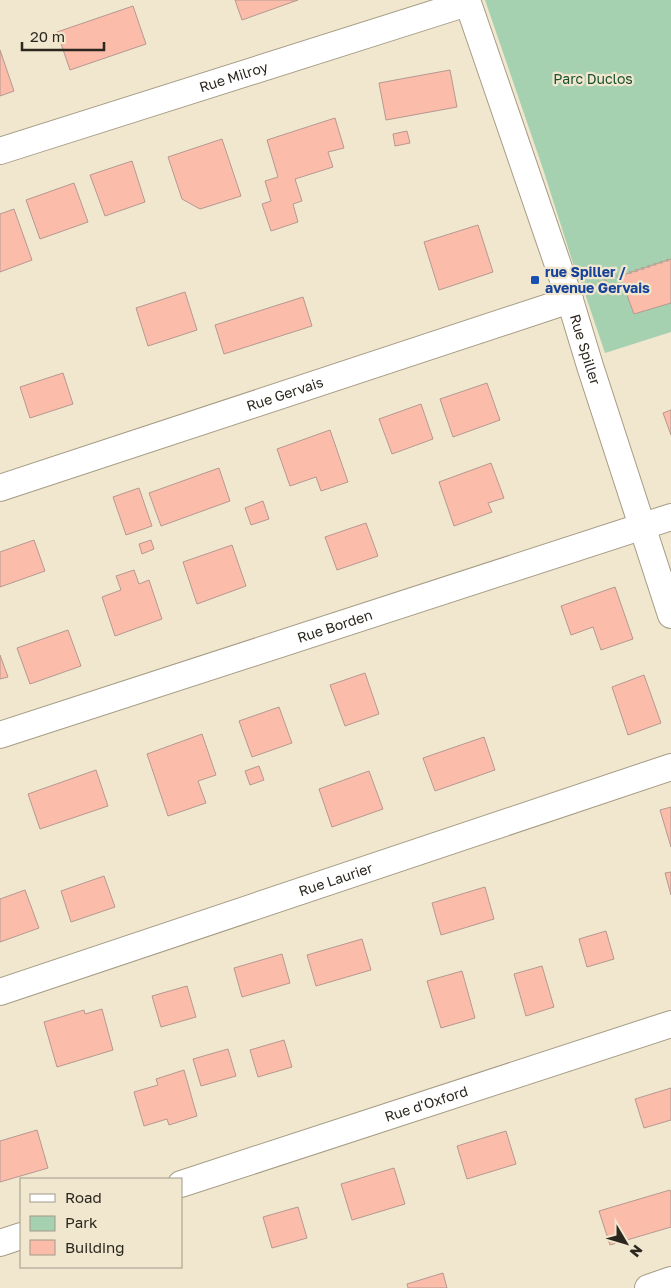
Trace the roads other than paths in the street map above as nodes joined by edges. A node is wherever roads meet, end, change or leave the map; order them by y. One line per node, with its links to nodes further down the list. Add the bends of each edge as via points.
1 (467, 1): 2 (street, Rue Milroy); 3 (street, Rue Spiller)
2 (0, 151)
3 (568, 296): 4 (street, Rue Gervais); 6 (street, Rue Spiller)
4 (0, 488)
5 (671, 517): 6 (street, Rue Borden)
6 (642, 526): 7 (street, Rue Spiller); 8 (street, Rue Borden)
7 (671, 615)
8 (0, 735)
9 (671, 767): 10 (street, Rue Laurier)
10 (0, 992)
11 (671, 1024): 12 (street, Rue d'Oxford)
12 (182, 1184)
13 (20, 1236): 14 (street)
14 (0, 1243)
15 (671, 1280): 16 (street)
16 (648, 1288)

